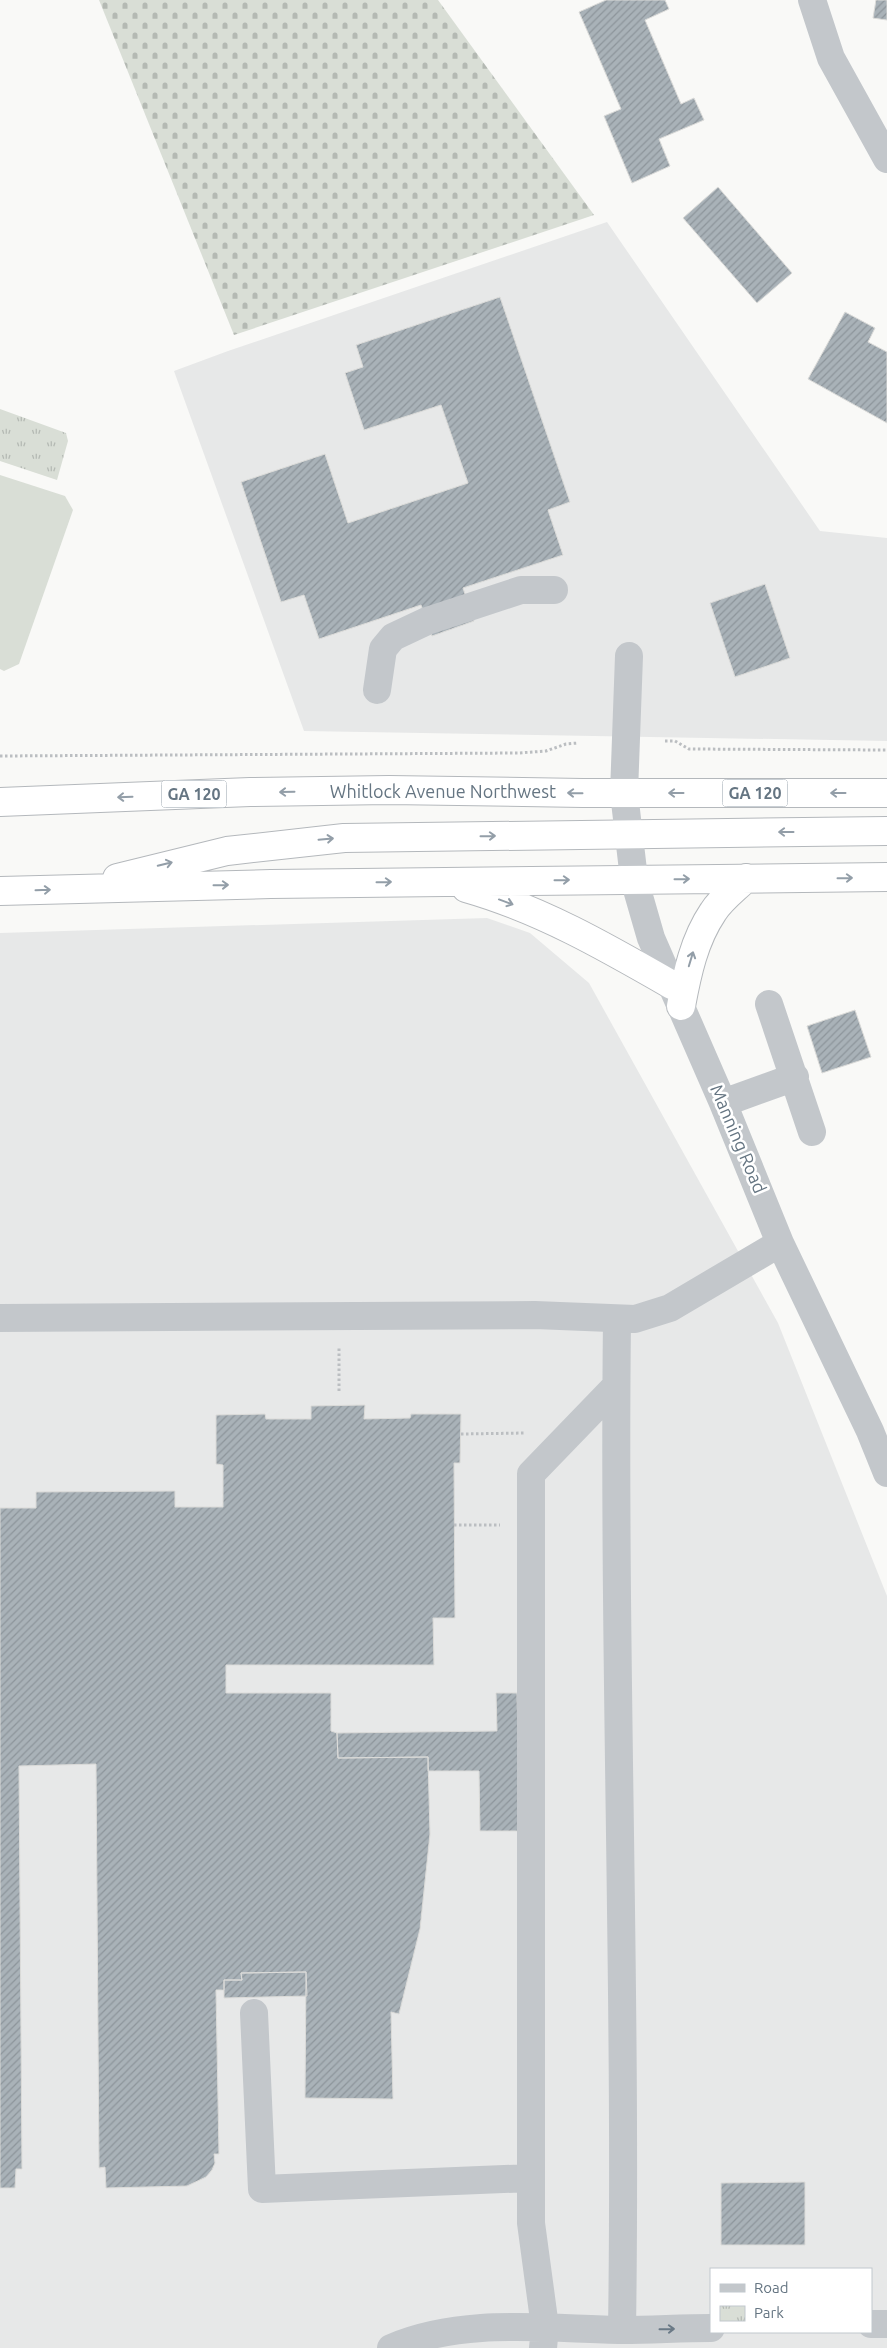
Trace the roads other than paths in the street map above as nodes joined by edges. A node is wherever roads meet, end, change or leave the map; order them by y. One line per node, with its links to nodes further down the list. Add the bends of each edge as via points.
1 (812, 0): 2 (street, via 831,58)
2 (887, 159)
3 (554, 590): 5 (street, via 521,590 393,637 383,649)
4 (629, 656): 6 (street, Manning Road)
5 (377, 690)
6 (624, 793): 7 (highway, Whitlock Avenue Northwest / GA 120, one-way to 6); 8 (highway, Whitlock Avenue Northwest / GA 120, one-way to 8, via 349,791); 10 (street, Manning Road)
7 (887, 793)
8 (0, 802)
9 (887, 832): 10 (highway, one-way to 10)
10 (627, 834): 13 (street, Manning Road); 15 (highway, one-way to 10, via 174,862 284,843 344,838)
11 (887, 877): 12 (highway, one-way to 11)
12 (746, 878): 13 (highway, one-way to 12); 17 (highway, one-way to 12, via 713,911)
13 (634, 879): 14 (highway, one-way to 13); 17 (street, Manning Road, via 651,938)
14 (443, 882): 15 (highway, one-way to 14); 17 (highway, one-way to 17, via 543,916 609,948)
15 (85, 888): 16 (highway, one-way to 15)
16 (0, 891)
17 (677, 996): 20 (street, Manning Road)
18 (769, 1004): 19 (street)
19 (794, 1077): 20 (street); 21 (street)
20 (723, 1103): 22 (street, Manning Road)
21 (812, 1132)
22 (780, 1242): 24 (street, via 670,1308 634,1319); 26 (street, Manning Road)
23 (0, 1318): 24 (street, via 535,1315)
24 (617, 1320): 25 (street)
25 (616, 1386): 29 (street, via 531,1474); 33 (street, via 624,2166)
26 (878, 1428): 27 (street, Manning Road)
27 (887, 1473)
28 (254, 2013): 29 (street, via 262,2189)
29 (531, 2178): 34 (street, via 531,2223)
30 (872, 2324): 31 (street)
31 (887, 2324)
32 (710, 2328): 33 (street, one-way to 32)
33 (622, 2330): 34 (street)
34 (544, 2338): 35 (street, via 463,2330 431,2335)
35 (391, 2348)

